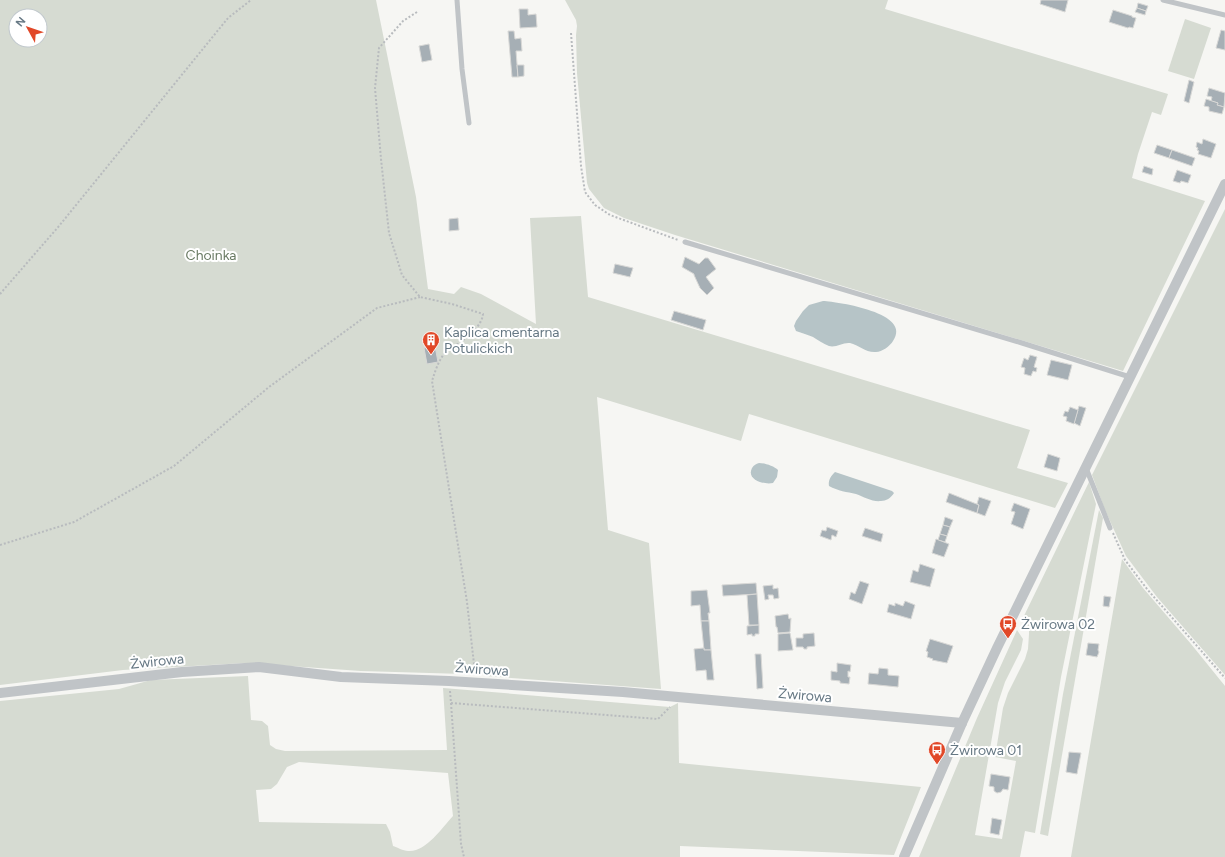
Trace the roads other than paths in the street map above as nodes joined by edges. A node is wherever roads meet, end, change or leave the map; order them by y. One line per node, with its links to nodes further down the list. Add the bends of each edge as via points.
1 (457, 0): 4 (lane)
2 (1163, 0): 3 (lane)
3 (1225, 15)
4 (469, 123)
5 (1225, 184): 7 (street)
6 (685, 242): 7 (lane)
7 (1130, 377): 8 (street)
8 (1086, 467): 9 (lane); 11 (street)
9 (1110, 528)
10 (0, 693): 11 (street, Żwirowa, via 182,672 259,667 342,676 615,692)
11 (962, 723): 12 (street)
12 (904, 857)

